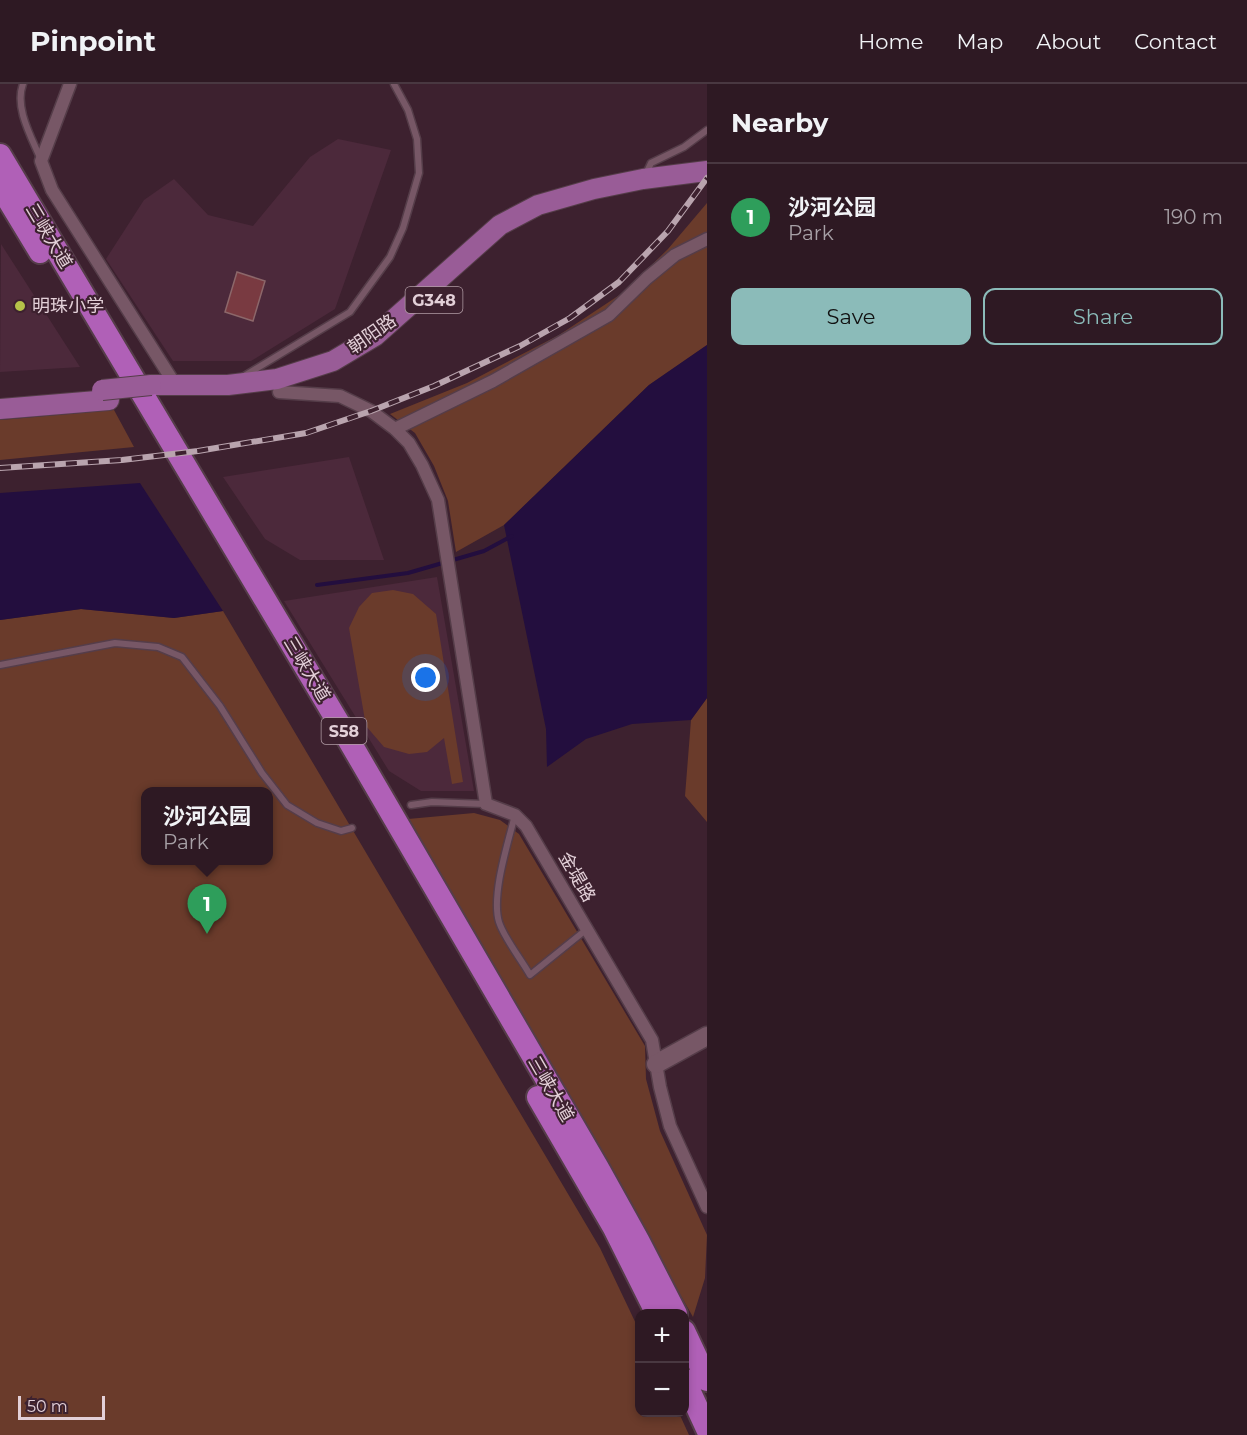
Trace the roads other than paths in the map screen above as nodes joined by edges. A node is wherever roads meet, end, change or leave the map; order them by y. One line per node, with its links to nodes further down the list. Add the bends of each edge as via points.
1 (23, 84): 6 (lane, via 21,111)
2 (70, 84): 6 (street)
3 (394, 84): 12 (lane, via 417,139 419,173 390,257 350,312)
4 (707, 130): 8 (lane, via 651,163)
5 (0, 155): 33 (highway, 三峡大道 / S58, via 344,732 598,1168)
6 (41, 161): 13 (street, via 52,190)
7 (707, 171): 8 (main road, 朝阳路 / G348)
8 (643, 179): 12 (main road, 朝阳路 / G348, via 538,205 500,225 375,336 333,361 277,379)
9 (707, 184): 15 (main road, 朝阳路 / G348, via 576,206 540,218 505,238 378,350 336,374)
10 (0, 186): 32 (highway, 三峡大道 / S58, via 314,710 614,1228)
11 (707, 239): 19 (street, via 675,255 609,315 493,381)
12 (228, 385): 13 (main road, 朝阳路 / G348)
13 (176, 386): 14 (main road, 朝阳路 / G348)
14 (154, 390): 15 (main road, 朝阳路 / G348, via 227,396); 16 (main road, 朝阳路 / G348)
15 (279, 392): 19 (street, via 340,396 371,411)
16 (105, 395): 17 (main road, 朝阳路 / G348); 18 (main road, 朝阳路 / G348)
17 (0, 398)
18 (0, 409)
19 (395, 429): 23 (street, via 422,465 438,500)
20 (0, 665): 21 (lane, via 115,643 158,647 182,657 214,697)
21 (273, 787)
22 (273, 787): 26 (lane, via 287,805 317,823 341,831)
23 (486, 804): 24 (lane); 25 (street)
24 (411, 805)
25 (515, 815): 27 (street, 金堤路, via 526,826); 27 (lane, via 497,908 500,923 530,975)
26 (352, 828)
27 (587, 929): 30 (street, 金堤路, via 652,1040)
28 (707, 1036): 30 (street)
29 (707, 1048): 30 (street)
30 (657, 1070): 31 (street, 金堤路, via 670,1126)
31 (707, 1207)
32 (654, 1309)
33 (674, 1309)
34 (689, 1342): 35 (highway)
35 (707, 1380)
36 (689, 1390): 37 (highway)
37 (707, 1429)

